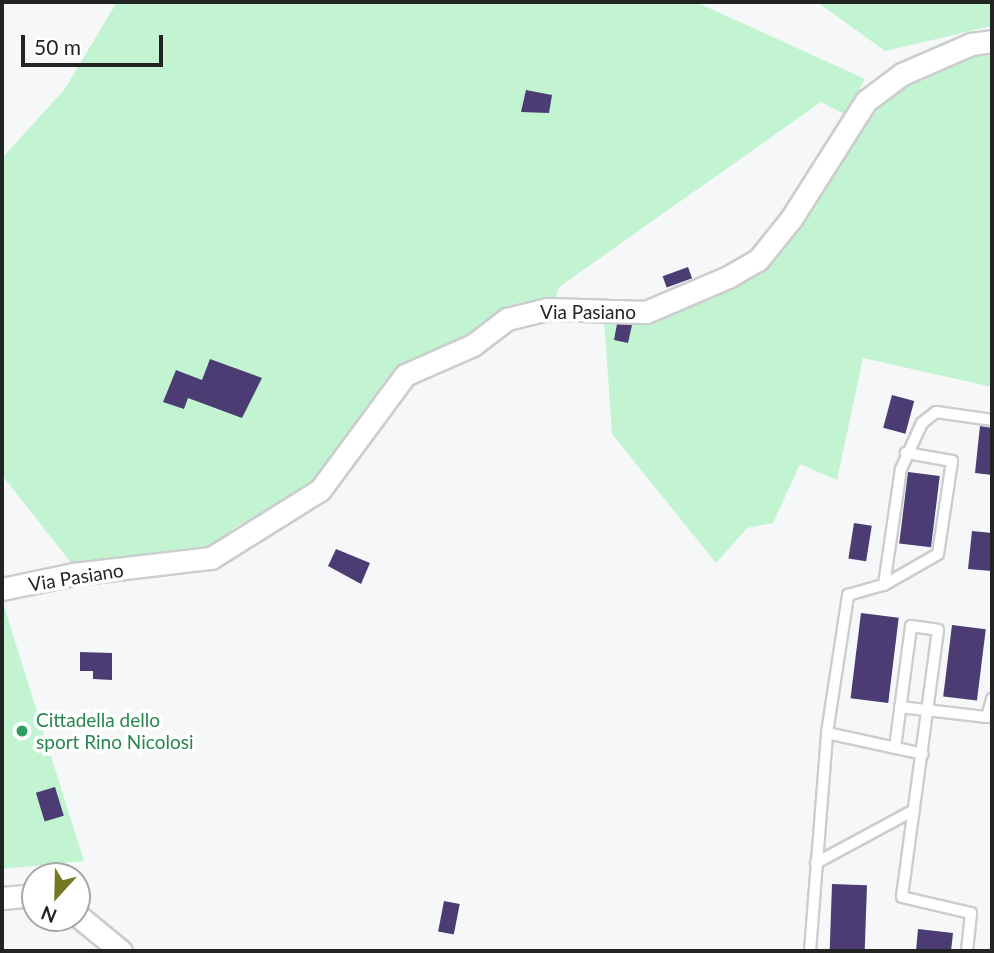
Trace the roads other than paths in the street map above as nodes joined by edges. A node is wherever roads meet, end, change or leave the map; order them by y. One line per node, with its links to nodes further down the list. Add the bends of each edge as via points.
1 (992, 41): 5 (street, Via Pasiano, via 971,44 902,74 866,101 791,219 758,260 646,312 548,309 507,319 473,345 405,375 320,490 211,558 74,574)
2 (992, 420): 3 (lane, via 936,412 922,423)
3 (906, 453): 4 (lane); 4 (lane, via 952,461 938,554)
4 (884, 585): 9 (lane, via 848,595)
5 (2, 589)
6 (992, 699): 8 (lane, via 988,718)
7 (900, 707): 8 (lane); 8 (lane, via 911,626 938,630); 10 (lane)
8 (928, 711): 11 (lane)
9 (827, 733): 10 (lane); 13 (lane)
10 (895, 748): 11 (lane)
11 (923, 754): 12 (lane)
12 (914, 810): 13 (lane); 19 (lane, via 902,897 971,913)
13 (816, 863): 18 (lane)
14 (21, 896): 15 (street)
15 (2, 898)
16 (91, 926): 17 (street)
17 (121, 951)
18 (810, 951)
19 (967, 951)

